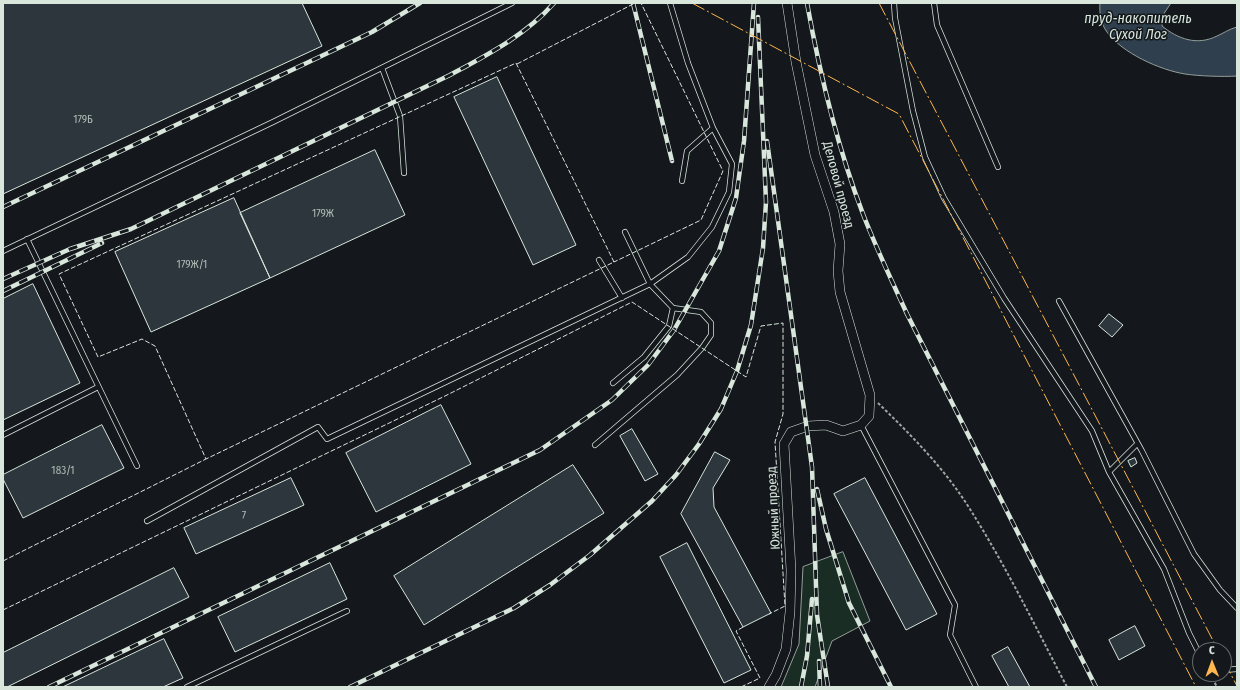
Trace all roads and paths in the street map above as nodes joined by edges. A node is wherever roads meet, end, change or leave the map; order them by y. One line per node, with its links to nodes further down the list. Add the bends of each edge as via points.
1 (512, 3): 6 (lane)
2 (670, 3): 7 (lane, via 688,63)
3 (787, 3): 21 (street, Деловой проезд, via 815,155 834,212 840,244 840,292)
4 (894, 3): 27 (lane, via 913,110 928,163 944,198 1092,431)
5 (934, 3): 8 (lane, via 937,25)
6 (382, 68): 9 (lane, via 400,116); 12 (lane)
7 (713, 128): 10 (lane, via 687,151); 15 (lane, via 732,164 729,192 712,227 688,257)
8 (998, 167)
9 (404, 173)
10 (682, 181)
11 (625, 232): 15 (lane)
12 (27, 239): 13 (lane); 20 (lane)
13 (3, 251)
14 (599, 260): 16 (lane)
15 (650, 284): 16 (lane); 18 (lane)
16 (622, 298): 28 (lane, via 327,439 318,428)
17 (1059, 301): 24 (lane)
18 (673, 308): 19 (lane, via 669,326 644,357); 25 (lane, via 701,312 711,323 711,335 678,376)
19 (613, 383)
20 (98, 386): 23 (lane); 26 (lane)
21 (870, 395): 22 (street, via 869,416); 35 (path, via 923,447 967,505 1008,575)
22 (861, 425): 33 (street, Южный проезд, via 843,431 826,425 808,426 791,432 784,444 791,570 790,612 786,649); 34 (lane, via 955,605 950,635)
23 (3, 435)
24 (1137, 444): 27 (lane); 29 (lane, via 1194,554 1206,573)
25 (594, 445)
26 (137, 466)
27 (1110, 472): 31 (lane, via 1164,570)
28 (147, 521)
29 (1237, 608)
30 (347, 611): 32 (lane)
31 (1194, 642)
32 (187, 687)
33 (769, 687)
34 (976, 687)
35 (1067, 687)

